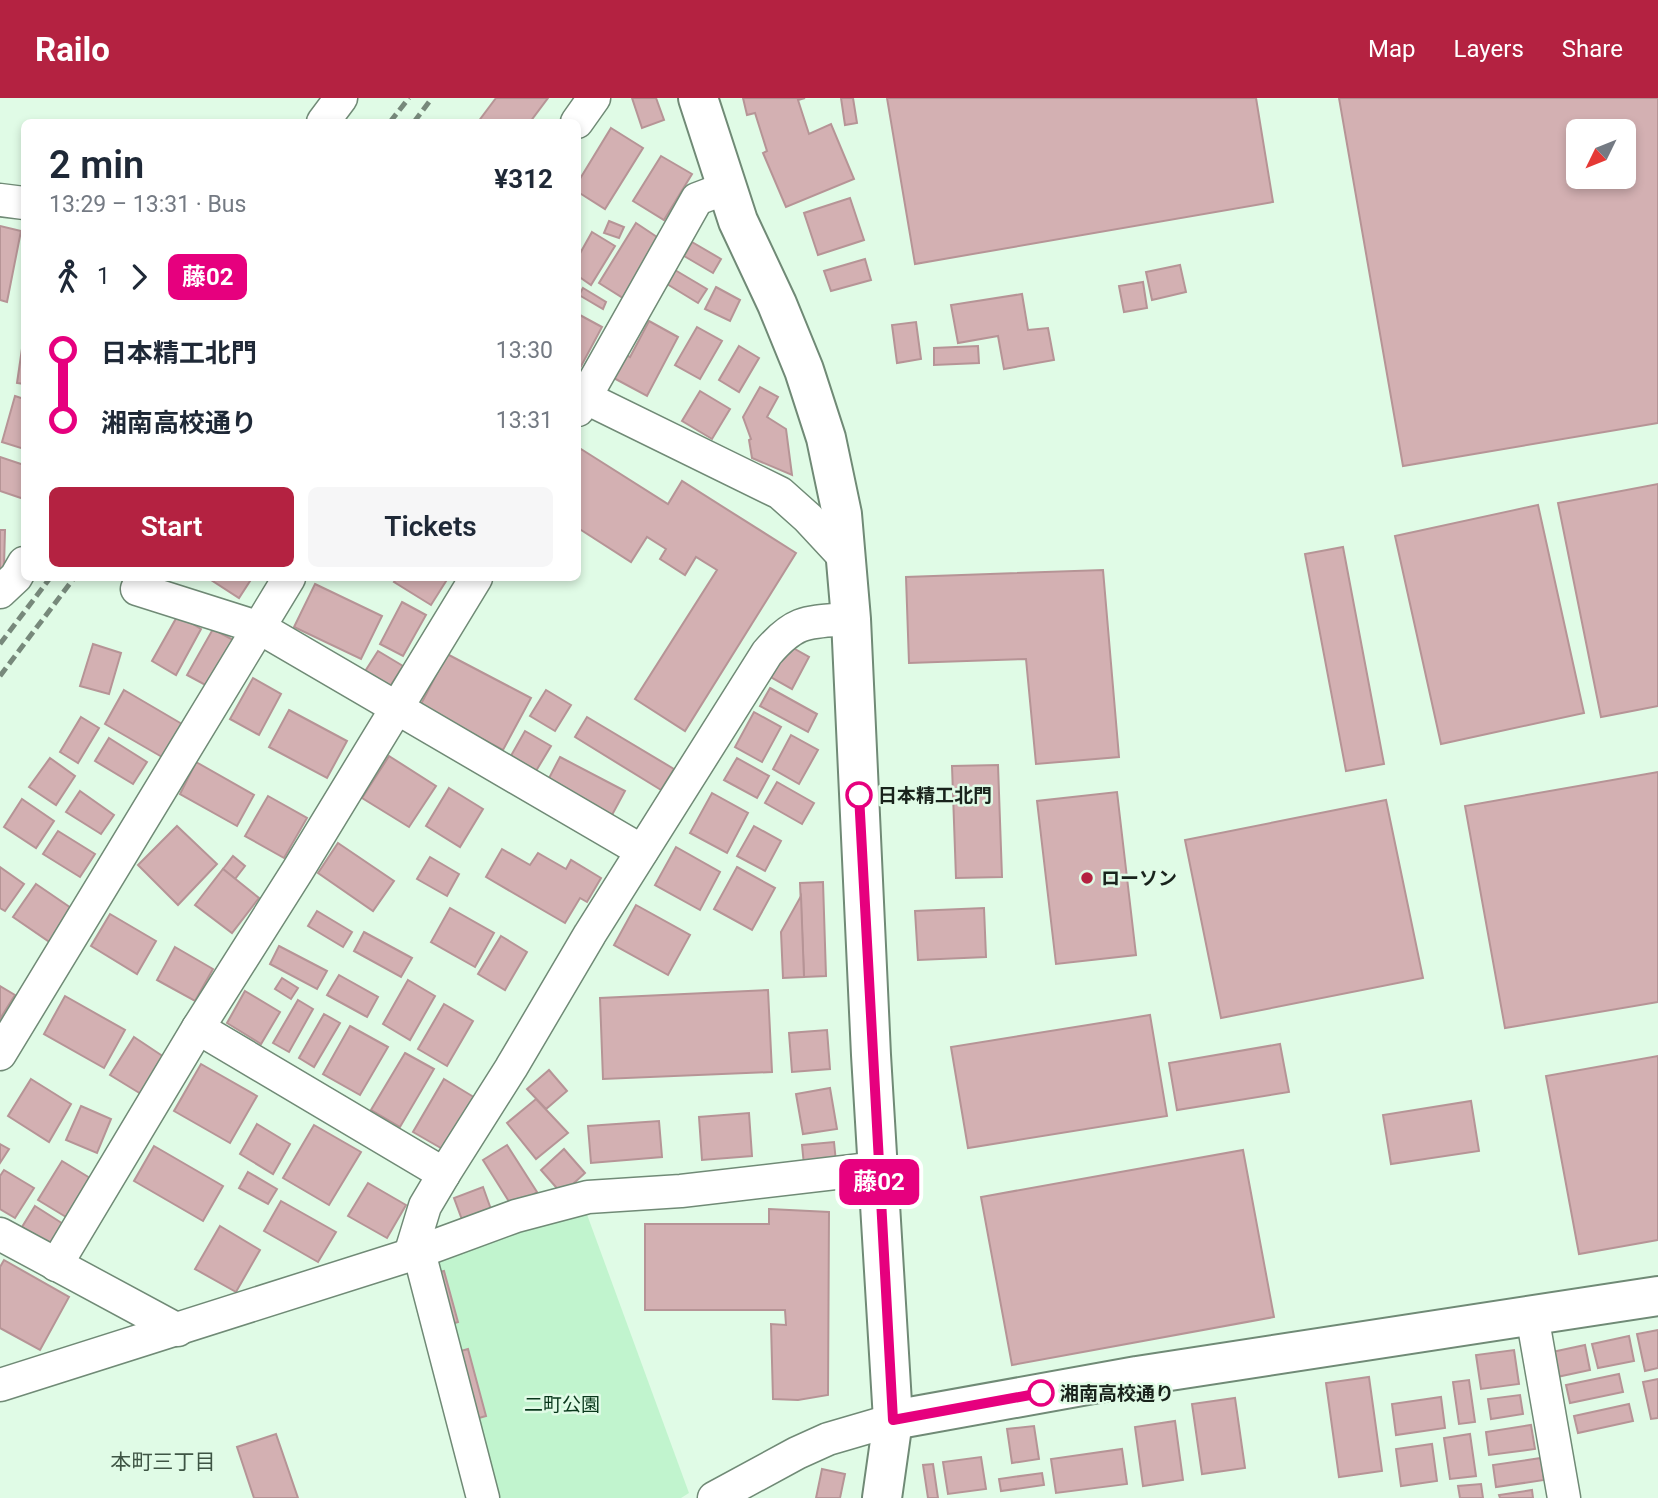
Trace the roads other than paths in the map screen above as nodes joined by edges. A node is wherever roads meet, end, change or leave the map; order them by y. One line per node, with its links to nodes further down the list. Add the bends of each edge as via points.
1 (341, 98): 4 (street)
2 (594, 98): 5 (street)
3 (698, 98): 6 (street)
4 (325, 119)
5 (579, 119)
6 (726, 188): 9 (street, via 697,199); 11 (street, via 819,415 842,514)
7 (0, 200): 8 (street)
8 (21, 203)
9 (581, 399)
10 (581, 401): 11 (street, via 780,493)
11 (847, 560): 17 (street)
12 (21, 568): 16 (street)
13 (287, 581): 18 (street)
14 (474, 581): 19 (street)
15 (138, 589): 18 (street)
16 (0, 592)
17 (851, 619): 20 (street, via 811,622 780,638); 23 (street)
18 (260, 628): 19 (street); 22 (street)
19 (397, 707): 20 (street); 21 (street)
20 (642, 851): 24 (street)
21 (198, 1028): 24 (street); 27 (street)
22 (0, 1054)
23 (878, 1168): 26 (street, via 588,1197 516,1216); 32 (street)
24 (444, 1174): 26 (street, via 425,1206)
25 (0, 1234): 27 (street)
26 (415, 1254): 30 (street); 33 (street)
27 (56, 1265): 30 (street)
28 (1658, 1296): 29 (street)
29 (1532, 1315): 32 (street, via 1137,1376); 36 (street)
30 (178, 1330): 31 (street)
31 (0, 1385)
32 (893, 1420): 34 (street, via 828,1439); 35 (street)
33 (483, 1498)
34 (714, 1498)
35 (882, 1498)
36 (1564, 1498)

